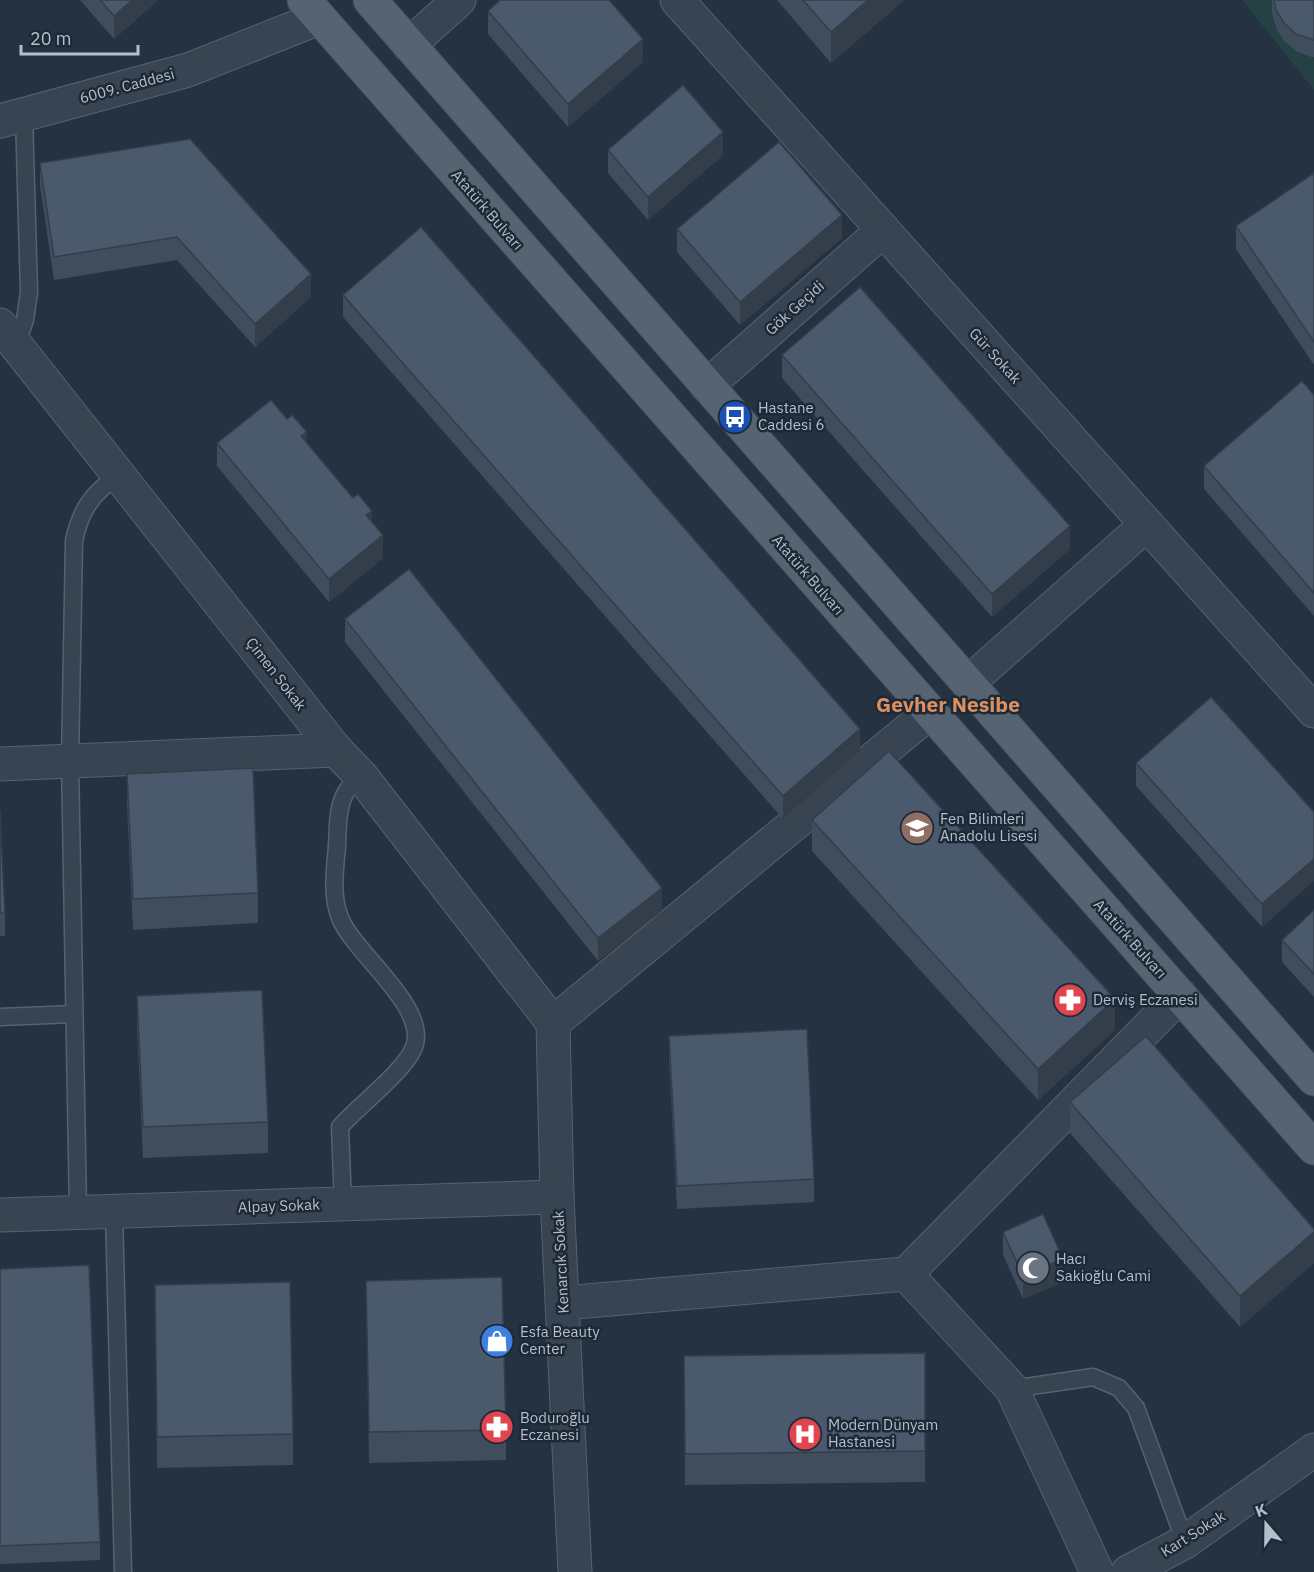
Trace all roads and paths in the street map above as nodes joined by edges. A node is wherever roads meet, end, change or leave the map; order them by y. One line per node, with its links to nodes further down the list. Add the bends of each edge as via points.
1 (370, 0): 5 (main road)
2 (459, 0): 5 (street)
3 (677, 0): 7 (street, Gür Sokak)
4 (311, 9): 6 (street, 6009. Caddesi, via 188,70); 14 (main road, Atatürk Bulvarı)
5 (409, 45): 9 (main road)
6 (12, 118): 8 (lane, via 30,292 25,320)
7 (882, 230): 9 (street, Gök Geçidi); 11 (street, Gür Sokak)
8 (8, 335): 10 (street, Çimen Sokak)
9 (707, 386): 12 (main road)
10 (119, 476): 15 (street, Çimen Sokak); 16 (lane, via 105,483 84,508 74,541)
11 (1147, 524): 12 (street); 13 (street, Gür Sokak)
12 (968, 683): 23 (main road)
13 (1314, 711)
14 (929, 713): 19 (main road, Atatürk Bulvarı); 22 (street)
15 (336, 750): 16 (street); 18 (street, Çimen Sokak)
16 (70, 761): 17 (street); 20 (lane)
17 (0, 764)
18 (362, 777): 22 (street, Çimen Sokak); 26 (lane, via 346,792 338,820 334,895 350,936 411,1014 416,1041 401,1071 340,1127)
19 (1180, 996): 24 (main road, Atatürk Bulvarı); 30 (street)
20 (74, 1014): 21 (lane); 28 (lane)
21 (0, 1017)
22 (553, 1023): 25 (street, Kenarcık Sokak)
23 (1314, 1079)
24 (1314, 1148)
25 (557, 1197): 26 (street, Alpay Sokak); 31 (street, Kenarcık Sokak)
26 (343, 1204): 27 (street, Alpay Sokak)
27 (114, 1211): 28 (street, Alpay Sokak); 35 (lane)
28 (78, 1212): 29 (street, Alpay Sokak)
29 (0, 1215)
30 (906, 1274): 31 (street); 32 (street)
31 (564, 1303): 36 (street, Kenarcık Sokak)
32 (1012, 1389): 34 (lane, via 1092,1377 1119,1388 1136,1408); 37 (street)
33 (1314, 1450): 34 (street, Kart Sokak)
34 (1185, 1542): 38 (street, Kart Sokak)
35 (123, 1572)
36 (576, 1572)
37 (1097, 1572)
38 (1128, 1572)

